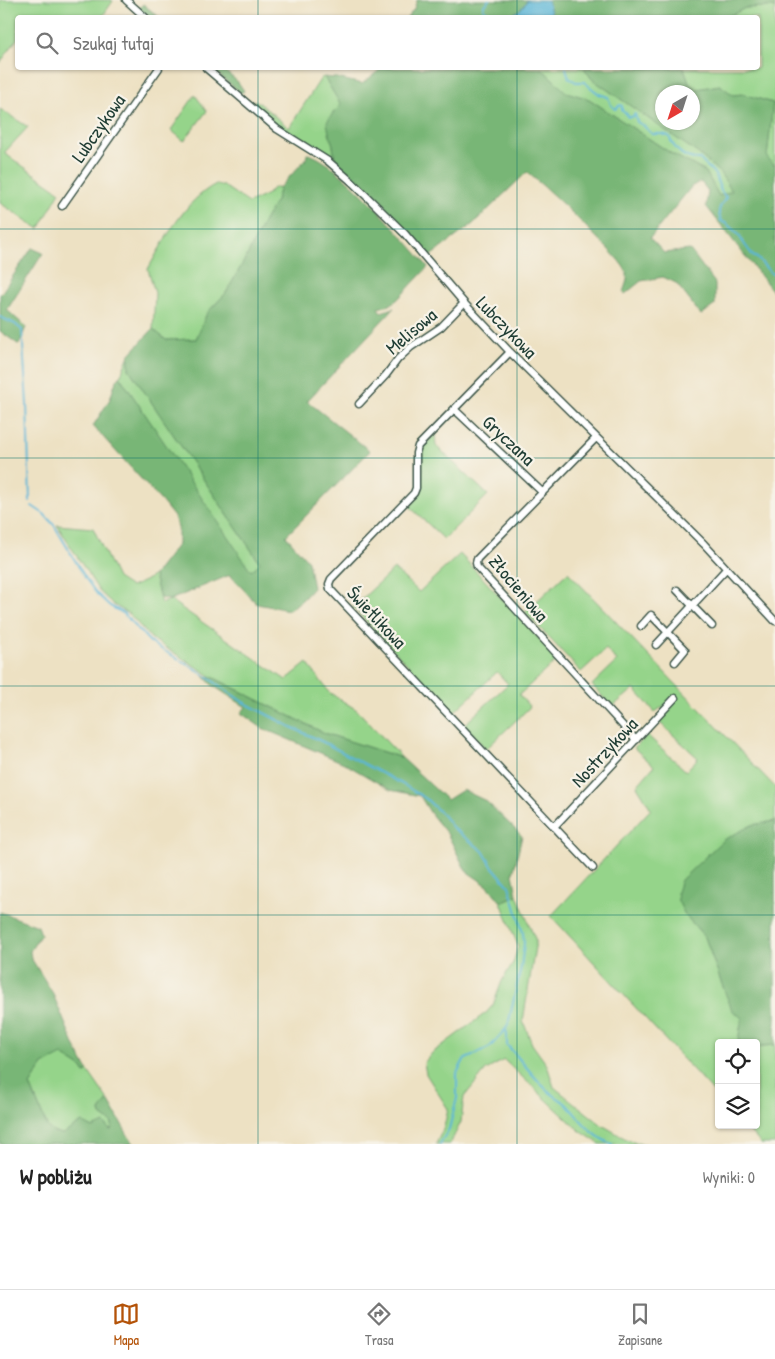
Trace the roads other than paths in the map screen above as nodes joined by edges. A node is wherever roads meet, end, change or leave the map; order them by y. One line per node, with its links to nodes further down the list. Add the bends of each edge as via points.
1 (126, 0): 2 (street)
2 (143, 15)
3 (157, 70): 5 (street, Lubczykowa)
4 (208, 70): 6 (street, Lubczykowa, via 277,129 338,168 404,234)
5 (62, 206)
6 (464, 303): 7 (street, Lubczykowa); 8 (street, Melisowa, via 441,327 398,359)
7 (510, 352): 9 (street, Świetlikowa); 10 (street, Lubczykowa)
8 (359, 404)
9 (454, 409): 11 (street, Gryczana); 23 (street, Świetlikowa, via 418,446 414,493 331,579 330,589)
10 (596, 438): 11 (street, Złocieniowa); 12 (street, Lubczykowa)
11 (542, 492): 22 (street, Złocieniowa, via 476,563)
12 (726, 569): 14 (street); 15 (street, Lubczykowa)
13 (676, 590): 14 (street)
14 (693, 606): 17 (street); 18 (street)
15 (775, 621)
16 (641, 626): 18 (street, via 651,615)
17 (712, 626)
18 (668, 632): 19 (street); 20 (street, via 684,650)
19 (656, 644)
20 (675, 662)
21 (675, 698): 22 (street, Nostrzykowa)
22 (636, 740): 23 (street, Nostrzykowa)
23 (554, 827): 24 (street, Świetlikowa)
24 (593, 868)

